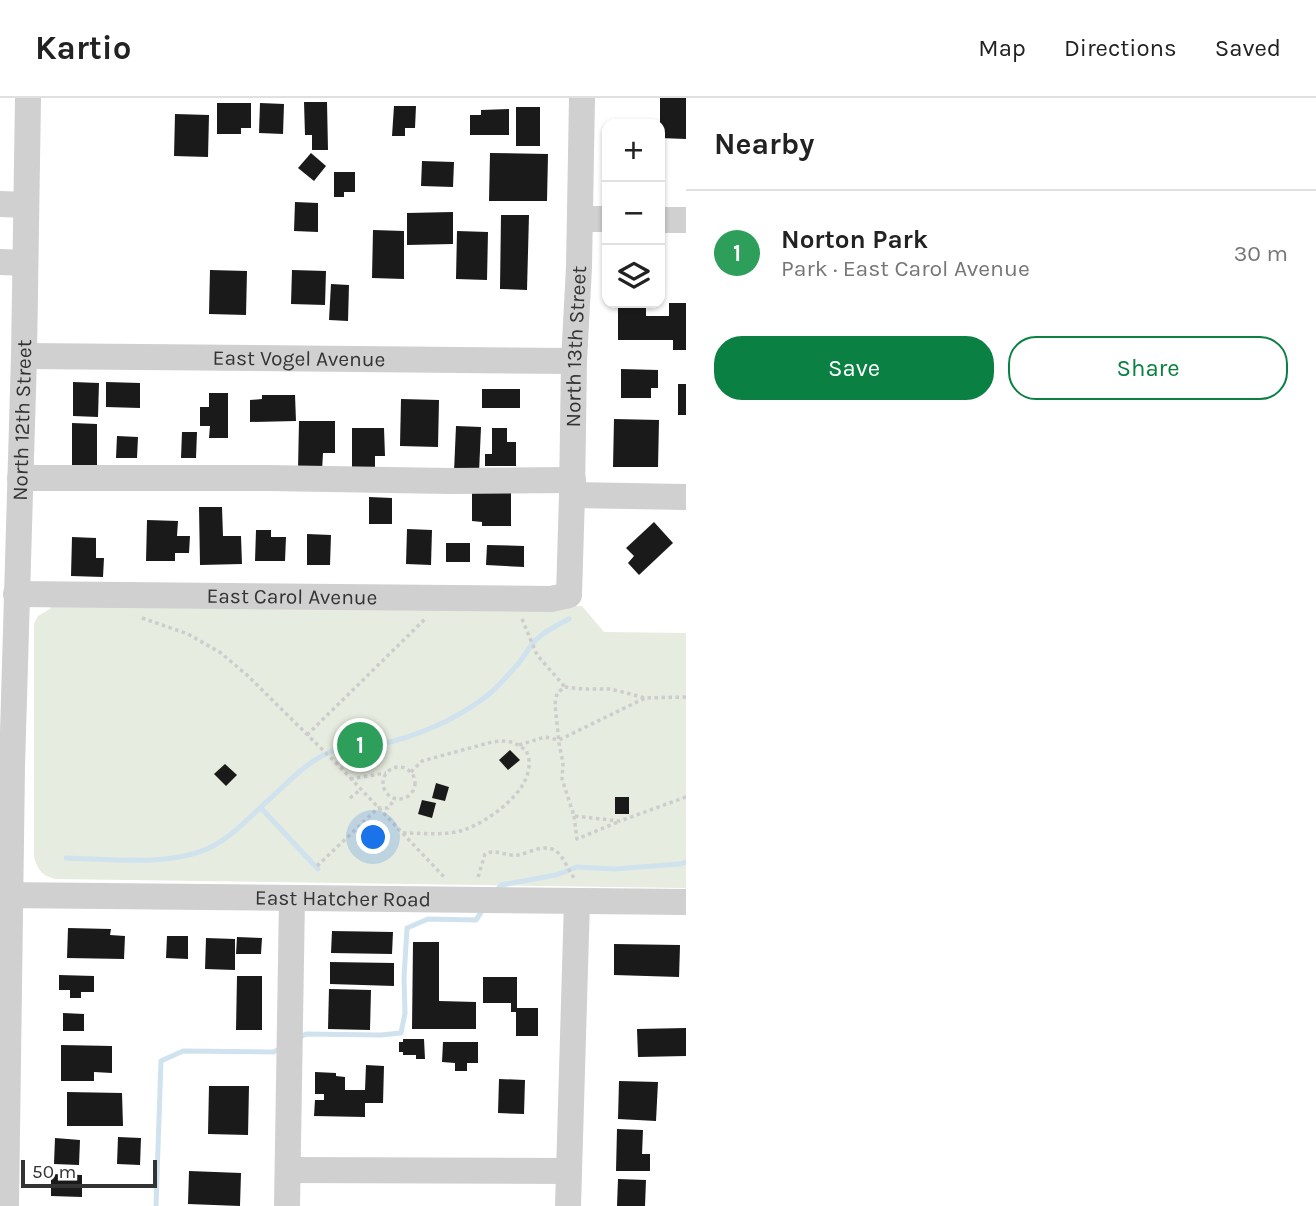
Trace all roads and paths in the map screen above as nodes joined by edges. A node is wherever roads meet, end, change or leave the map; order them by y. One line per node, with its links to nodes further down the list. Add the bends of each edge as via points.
1 (28, 98): 4 (street, North 12th Street)
2 (582, 98): 5 (street, North 13th Street)
3 (0, 204): 4 (street)
4 (26, 205): 9 (street, North 12th Street)
5 (580, 219): 6 (street); 11 (street, North 13th Street)
6 (602, 219)
7 (665, 220): 8 (street)
8 (686, 220)
9 (13, 262): 10 (street, North 12th Street)
10 (24, 356): 11 (street, East Vogel Avenue); 12 (street, North 12th Street)
11 (574, 361): 14 (street, North 13th Street)
12 (10, 446): 13 (street, North 12th Street)
13 (20, 478): 14 (street, via 450,481); 16 (street, North 12th Street)
14 (573, 488): 15 (street); 17 (street, North 13th Street)
15 (686, 497)
16 (16, 594): 17 (street, East Carol Avenue, via 551,599); 21 (street, North 12th Street)
17 (569, 595)
18 (138, 617): 25 (path, via 188,634 221,653)
19 (428, 617): 25 (path)
20 (522, 619): 22 (path, via 537,655)
21 (7, 644): 28 (street, North 12th Street)
22 (565, 687): 24 (path, via 611,689); 26 (path, via 557,693 555,704)
23 (686, 697): 24 (path)
24 (645, 698): 26 (path)
25 (307, 735): 31 (path)
26 (559, 740): 27 (path, via 545,737); 37 (path, via 562,779)
27 (519, 745): 29 (path, via 501,741 480,745 422,761); 39 (path, via 526,750 527,776 504,807 464,830)
28 (6, 766): 43 (street, North 12th Street)
29 (411, 772): 30 (path, via 396,767); 35 (path, via 413,791 406,798)
30 (386, 773): 31 (path); 35 (path, via 383,789)
31 (350, 779): 32 (path)
32 (360, 790): 34 (path); 36 (path)
33 (686, 797): 38 (path)
34 (350, 798)
35 (395, 799): 36 (path, via 388,808)
36 (378, 808): 39 (path); 40 (path)
37 (574, 817): 38 (path); 38 (path, via 577,839)
38 (620, 821)
39 (401, 833): 42 (path)
40 (317, 866)
41 (575, 889): 42 (street, East Hatcher Road); 42 (path, via 561,857 547,848 515,856 485,854); 45 (street, East Hatcher Road); 49 (street)
42 (470, 891): 44 (street, East Hatcher Road)
43 (5, 895): 44 (street, East Hatcher Road); 46 (street, North 12th Street)
44 (292, 898): 48 (street)
45 (686, 902)
46 (4, 1033): 47 (street, North 12th Street)
47 (3, 1167): 50 (street, North 12th Street)
48 (288, 1170): 49 (street); 51 (street)
49 (569, 1171): 52 (street)
50 (6, 1206)
51 (287, 1206)
52 (568, 1206)

